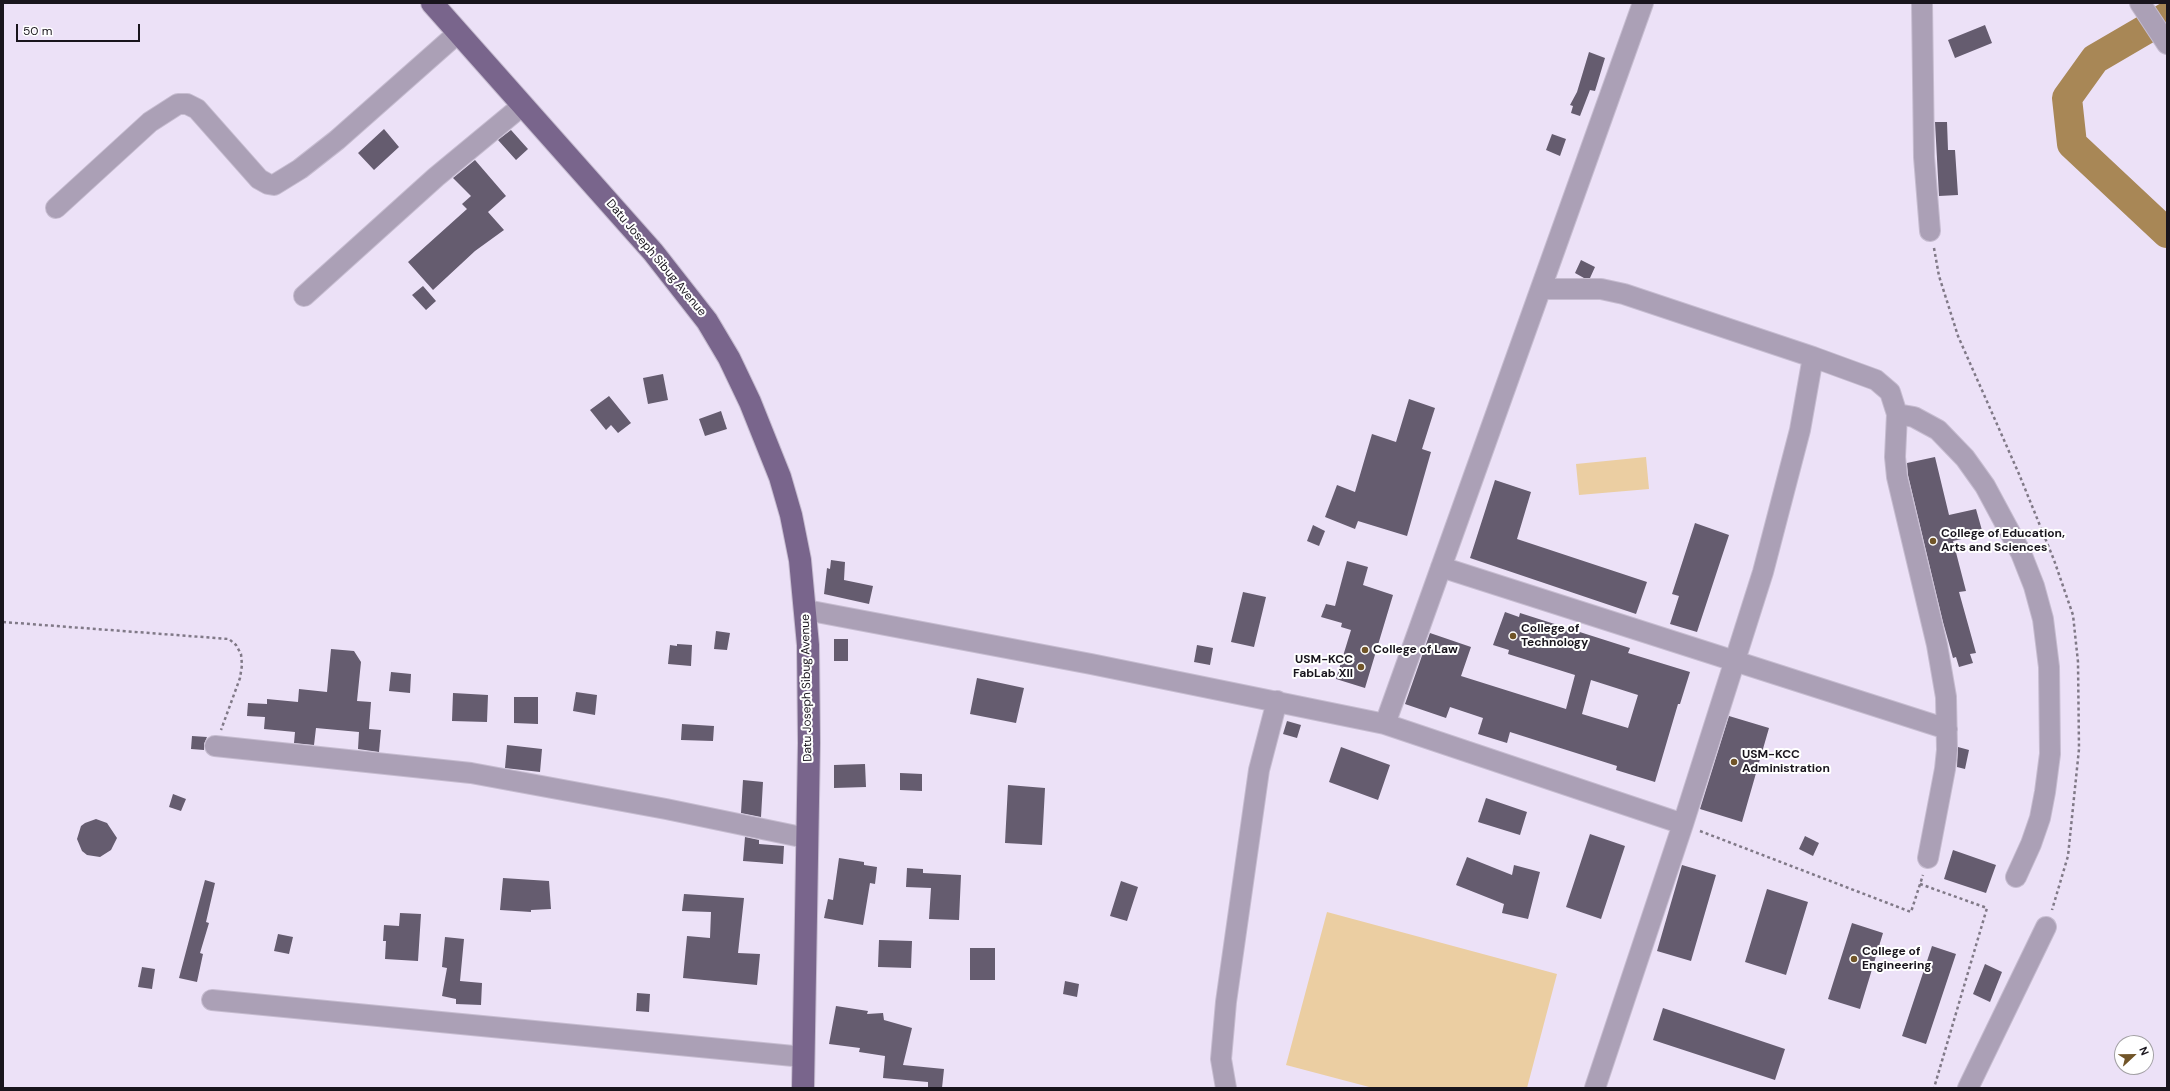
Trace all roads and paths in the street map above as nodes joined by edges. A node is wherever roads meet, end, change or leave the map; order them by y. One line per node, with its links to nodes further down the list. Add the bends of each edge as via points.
1 (432, 3): 5 (main road, Datu Joseph Sibug Avenue)
2 (1643, 3): 10 (street)
3 (1922, 3): 9 (street, via 1924,157)
4 (2140, 3): 6 (street)
5 (458, 33): 7 (main road, Datu Joseph Sibug Avenue); 8 (street, via 337,140 300,169 274,185 259,179 197,109 187,104 178,104 150,122)
6 (2167, 44)
7 (523, 105): 11 (street, via 436,177); 15 (main road, Datu Joseph Sibug Avenue, via 653,252 707,321 728,358 756,416 780,477 800,560)
8 (56, 208)
9 (1930, 230)
10 (1541, 289): 12 (street, via 1601,289 1624,294); 14 (street)
11 (304, 296)
12 (1813, 357): 13 (street, via 1876,380 1890,392); 17 (street, via 1800,430 1784,496)
13 (1897, 414): 20 (street, via 1897,476 1937,645 1946,697); 25 (street, via 1914,417 1938,430 1965,458 2021,552 2043,619 2049,667 2050,754 2040,818)
14 (1441, 567): 17 (street); 19 (street)
15 (806, 610): 18 (street); 23 (main road, Datu Joseph Sibug Avenue, via 809,692)
16 (3, 622): 21 (path, via 229,639 241,654 242,664 240,678)
17 (1736, 661): 20 (street); 22 (street)
18 (1268, 699): 19 (street); 31 (street, via 1226,1002 1221,1060)
19 (1385, 724): 22 (street)
20 (1947, 729): 24 (street, via 1944,775)
21 (215, 746): 23 (street, via 471,773 658,807)
22 (1683, 824): 26 (path, via 1912,912); 32 (street)
23 (806, 838): 29 (main road, Datu Joseph Sibug Avenue)
24 (1928, 858): 26 (path)
25 (2016, 877)
26 (1920, 884): 33 (path, via 1987,908)
27 (2046, 927): 34 (street)
28 (212, 1000): 29 (street)
29 (804, 1057): 30 (main road, Datu Joseph Sibug Avenue)
30 (803, 1088)
31 (1226, 1088)
32 (1595, 1088)
33 (1934, 1088)
34 (1968, 1088)

